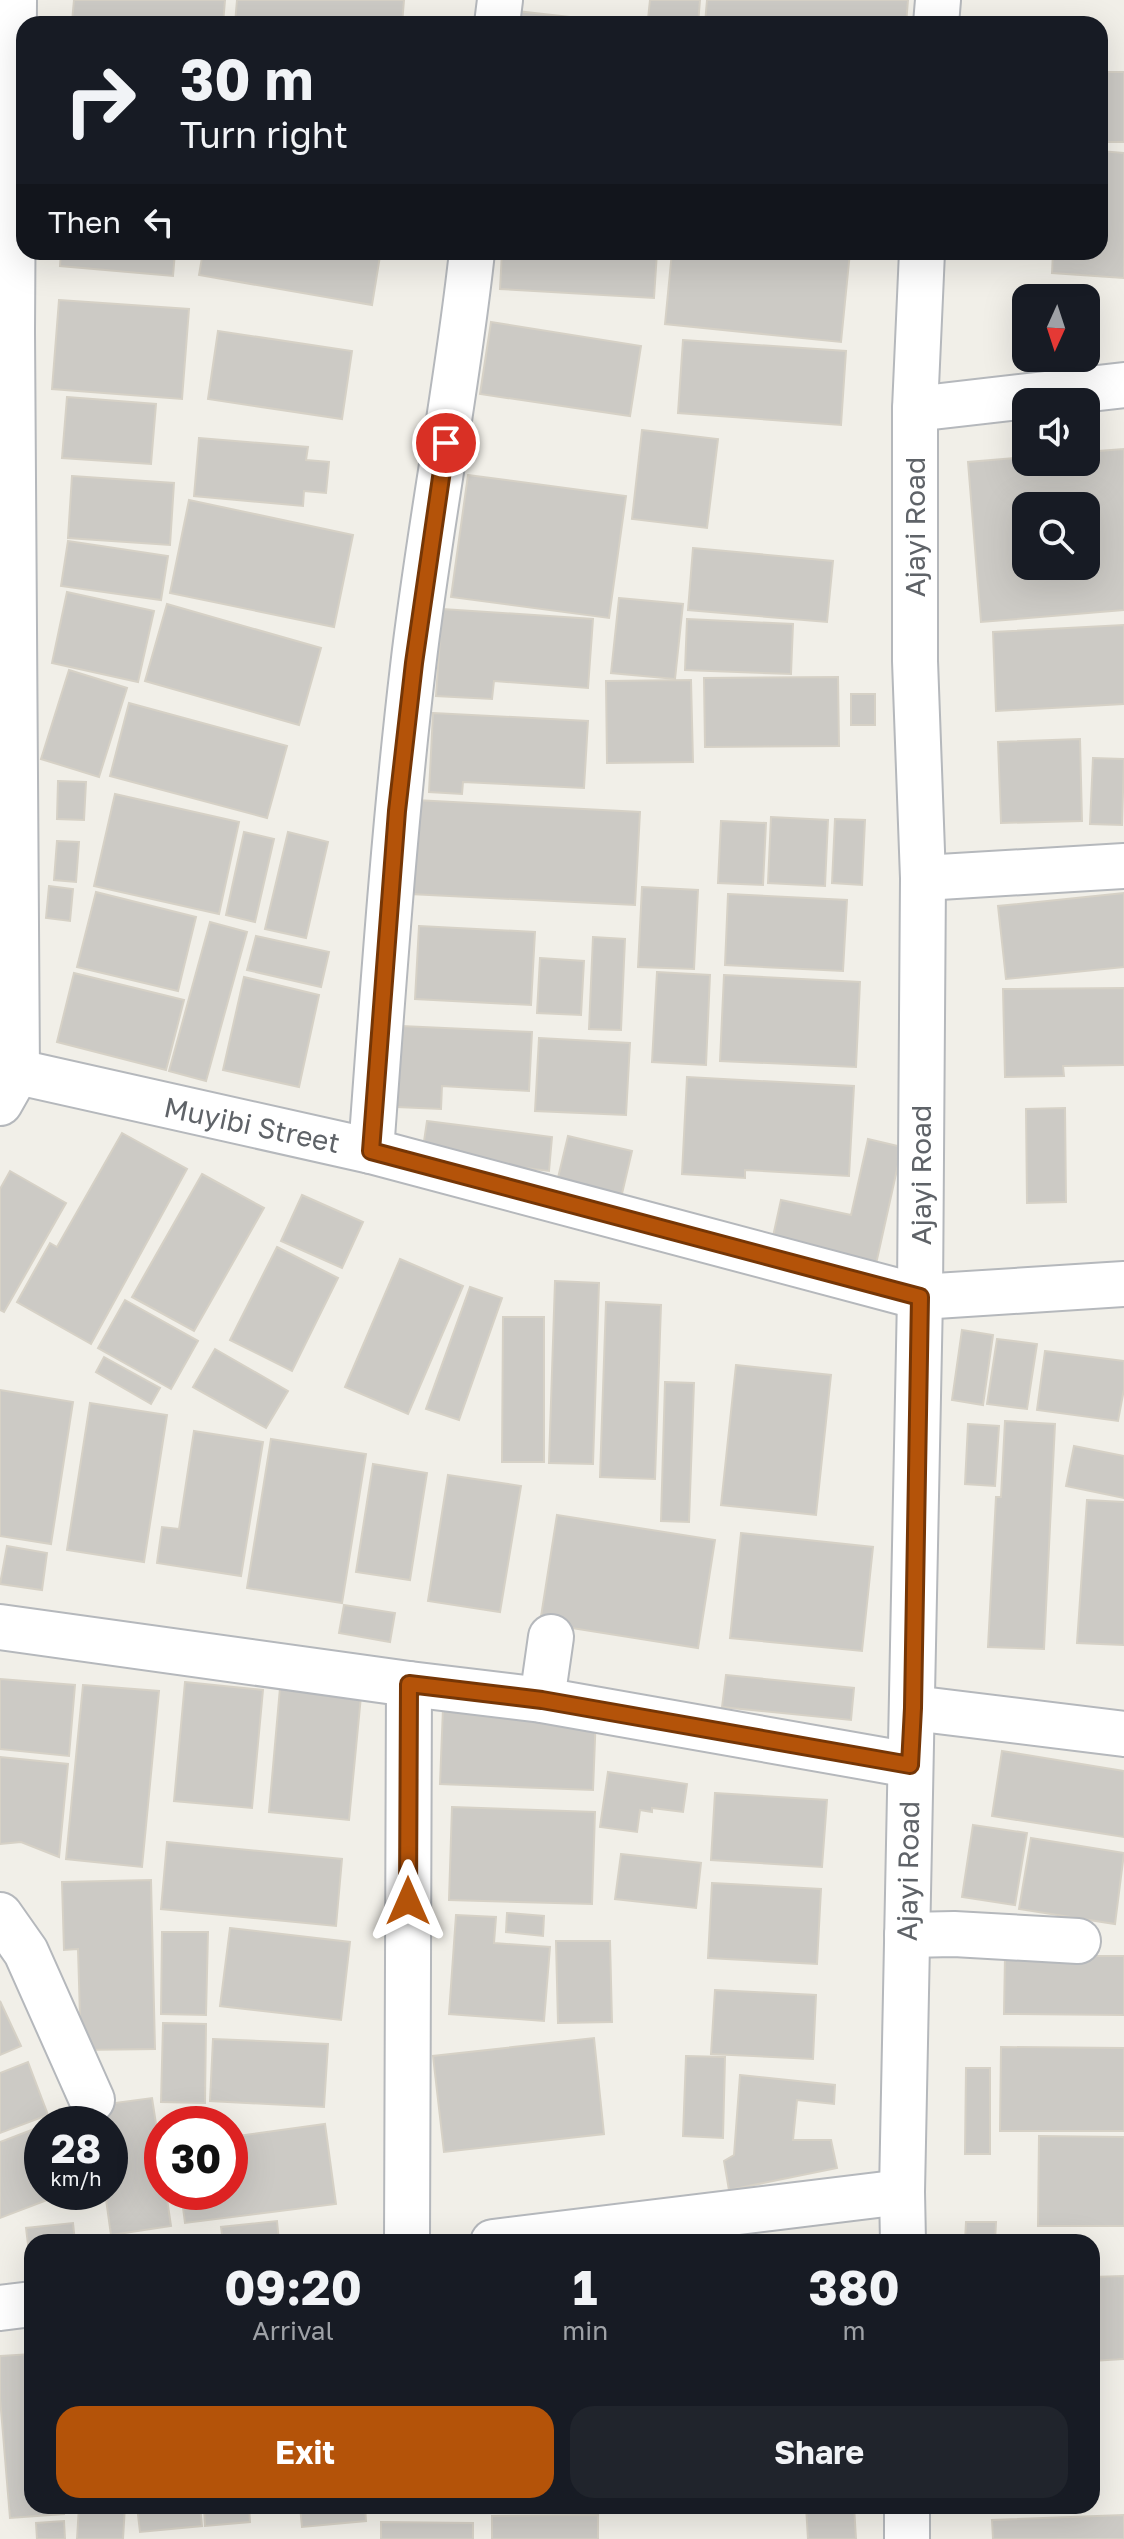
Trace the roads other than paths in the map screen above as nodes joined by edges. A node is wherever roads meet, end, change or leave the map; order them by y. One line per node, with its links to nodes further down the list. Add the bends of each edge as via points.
1 (14, 0): 8 (street)
2 (471, 260): 9 (street, via 410,693)
3 (922, 260): 5 (street, Ajayi Road)
4 (1124, 385): 5 (street)
5 (915, 409): 7 (street, Ajayi Road, via 915,661)
6 (1124, 866): 7 (street)
7 (923, 878): 11 (street, Ajayi Road)
8 (6, 1082): 9 (street, Muyibi Street)
9 (371, 1151): 11 (street, Muyibi Street)
10 (1124, 1284): 11 (street, Muyibi Street)
11 (920, 1297): 16 (street, Ajayi Road)
12 (0, 1627): 14 (street)
13 (551, 1637): 15 (street)
14 (409, 1684): 15 (street); 24 (street)
15 (542, 1700): 18 (street)
16 (913, 1708): 17 (street); 18 (street, Ajayi Road)
17 (1124, 1734)
18 (910, 1765): 20 (street, Ajayi Road)
19 (0, 1915): 22 (street, via 26,1952)
20 (907, 1935): 21 (street); 23 (street, Ajayi Road)
21 (1078, 1941)
22 (92, 2100)
23 (902, 2192): 25 (street); 26 (street, Ajayi Road)
24 (407, 2234)
25 (558, 2234)
26 (903, 2234)
27 (24, 2305): 28 (street)
28 (0, 2308)
29 (907, 2514): 30 (street)
30 (907, 2539)

